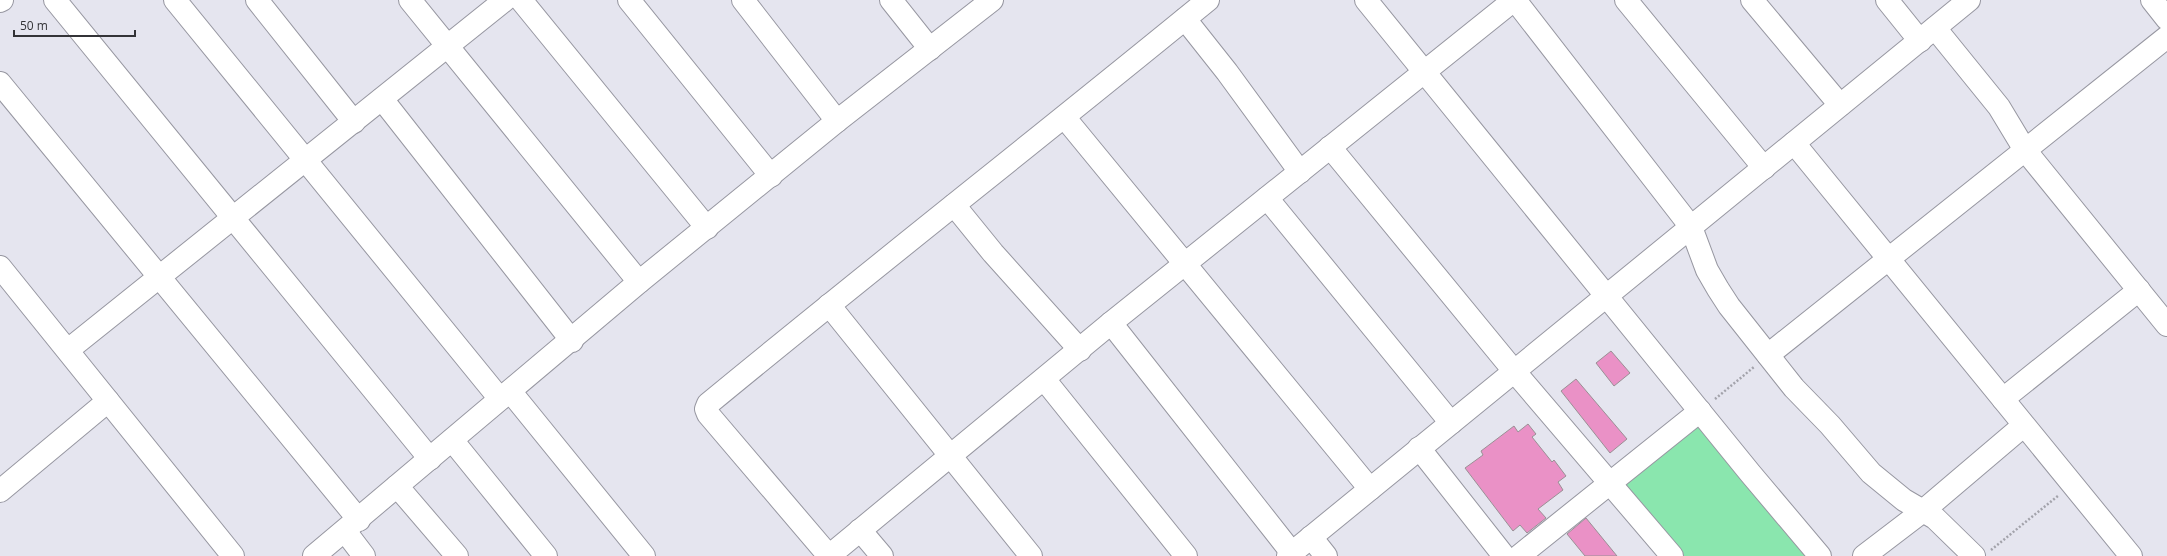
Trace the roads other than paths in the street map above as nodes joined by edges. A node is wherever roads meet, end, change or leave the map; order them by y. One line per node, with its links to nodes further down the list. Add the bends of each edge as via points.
1 (55, 0): 41 (street)
2 (176, 0): 35 (street)
3 (257, 0): 31 (street)
4 (410, 0): 23 (street)
5 (505, 0): 23 (street)
6 (521, 0): 43 (street)
7 (629, 0): 38 (street)
8 (743, 0): 30 (street)
9 (891, 0): 24 (street)
10 (992, 0): 24 (street)
11 (1208, 0): 19 (street)
12 (1366, 0): 25 (street)
13 (1515, 0): 25 (street); 42 (street)
14 (1626, 0): 36 (street)
15 (1752, 0): 28 (street)
16 (1887, 0): 21 (street)
17 (1969, 0): 21 (street)
18 (2152, 0): 20 (street)
19 (1185, 19): 29 (street); 37 (street)
20 (2167, 19)
21 (1927, 34): 28 (street); 34 (street, via 1999,107)
22 (2167, 37): 34 (street)
23 (446, 45): 27 (street); 48 (street)
24 (930, 49): 30 (street)
25 (1424, 72): 33 (street); 50 (street)
26 (0, 83): 47 (street)
27 (382, 99): 31 (street); 54 (street)
28 (1840, 105): 32 (street)
29 (1065, 118): 40 (street); 45 (street)
30 (837, 121): 38 (street)
31 (354, 122): 35 (street)
32 (1794, 143): 36 (street); 44 (street)
33 (1330, 147): 37 (street); 58 (street)
34 (2026, 150): 44 (street); 49 (street)
35 (307, 161): 41 (street); 60 (street)
36 (1764, 168): 42 (street)
37 (1300, 172): 39 (street)
38 (770, 176): 43 (street)
39 (1267, 198): 45 (street); 64 (street)
40 (954, 206): 51 (street); 56 (street)
41 (232, 219): 47 (street); 69 (street)
42 (1691, 227): 50 (street); 57 (street, via 1707,270 1718,289)
43 (707, 228): 48 (street)
44 (1889, 260): 57 (street); 61 (street)
45 (1184, 264): 52 (street); 72 (street)
46 (0, 267): 55 (street)
47 (160, 279): 55 (street); 75 (street)
48 (639, 282): 54 (street)
49 (2139, 290): 53 (street); 61 (street)
50 (1606, 296): 58 (street); 63 (street)
51 (829, 305): 68 (street); 86 (street, via 708,404 706,409)
52 (1111, 323): 56 (street); 79 (street)
53 (2167, 325)
54 (572, 341): 60 (street)
55 (68, 350): 62 (street)
56 (1080, 350): 59 (street)
57 (1768, 355): 74 (street, via 1794,388 1871,473 1887,488)
58 (1514, 371): 64 (street); 70 (street)
59 (1044, 379): 68 (street); 89 (street)
60 (505, 395): 66 (street); 85 (street)
61 (2003, 399): 65 (street)
62 (108, 401): 73 (street); 80 (street)
63 (1700, 411): 70 (street); 94 (street)
64 (1451, 423): 67 (street)
65 (2023, 426): 74 (street); 96 (street)
66 (452, 440): 69 (street); 84 (street)
67 (1419, 448): 72 (street); 91 (street)
68 (950, 455): 76 (street); 88 (street)
69 (430, 459): 71 (street)
70 (1611, 483): 92 (street); 93 (street)
71 (397, 486): 75 (street); 83 (street)
72 (1370, 489): 77 (street)
73 (0, 491)
74 (1923, 511): 78 (street); 95 (street)
75 (352, 525): 81 (street); 82 (street)
76 (860, 530): 86 (street); 87 (street)
77 (1312, 537): 79 (street); 90 (street)
78 (1982, 554)
79 (1290, 555)
80 (232, 556)
81 (314, 556)
82 (364, 556)
83 (457, 556)
84 (546, 556)
85 (644, 556)
86 (829, 556)
87 (882, 556)
88 (1031, 556)
89 (1186, 556)
90 (1326, 556)
91 (1504, 556)
92 (1519, 556)
93 (1672, 556)
94 (1820, 556)
95 (1864, 556)
96 (2131, 556)

